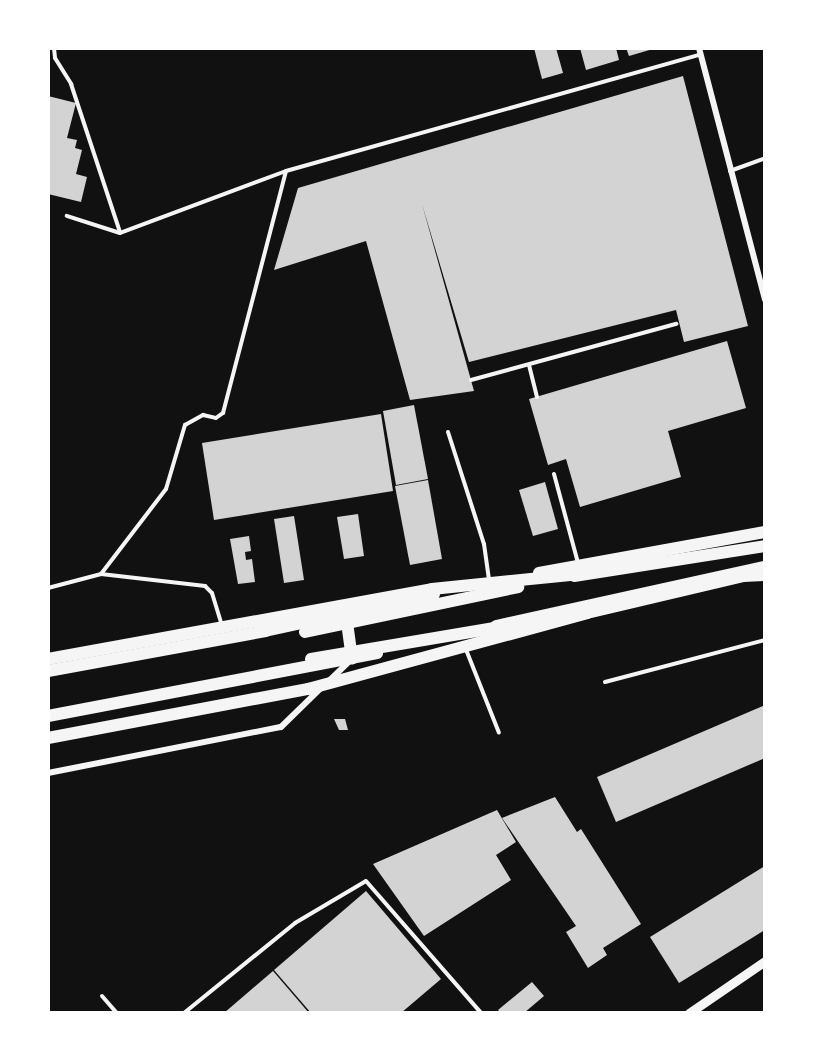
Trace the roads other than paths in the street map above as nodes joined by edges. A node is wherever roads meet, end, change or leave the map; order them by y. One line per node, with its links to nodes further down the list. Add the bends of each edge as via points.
1 (54, 48): 7 (lane, via 55,58 71,84)
2 (700, 52): 4 (lane); 5 (street)
3 (765, 158): 5 (lane)
4 (286, 171): 7 (lane); 19 (lane, via 223,413 216,418 203,415 185,425 166,489)
5 (730, 171): 8 (street)
6 (67, 216): 7 (lane)
7 (120, 233)
8 (765, 299)
9 (676, 324): 10 (lane)
10 (529, 365): 11 (lane); 12 (lane)
11 (471, 380)
12 (537, 397)
13 (448, 432): 21 (lane, via 484,544)
14 (554, 474): 18 (lane)
15 (765, 532): 18 (highway)
16 (765, 546): 18 (highway)
17 (765, 567): 26 (highway)
18 (580, 570): 21 (highway); 25 (highway); 29 (highway, via 432,589)
19 (101, 574): 22 (lane); 27 (lane, via 205,586 212,592)
20 (765, 575): 23 (highway, via 743,576)
21 (490, 582): 24 (highway)
22 (48, 588)
23 (587, 613): 30 (highway); 36 (highway, via 308,689)
24 (346, 614): 27 (highway); 31 (highway)
25 (305, 632)
26 (460, 634): 31 (highway); 35 (lane)
27 (226, 638): 32 (highway)
28 (765, 640): 33 (lane)
29 (48, 659)
30 (311, 659)
31 (352, 659): 34 (highway); 37 (street, via 281,727)
32 (48, 671)
33 (605, 682)
34 (48, 716)
35 (499, 733)
36 (48, 738)
37 (48, 773)
38 (765, 961): 43 (main road)
39 (102, 996): 40 (lane)
40 (117, 1013)
41 (184, 1013): 42 (lane, via 295,923 366,881)
42 (481, 1013)
43 (689, 1013)

